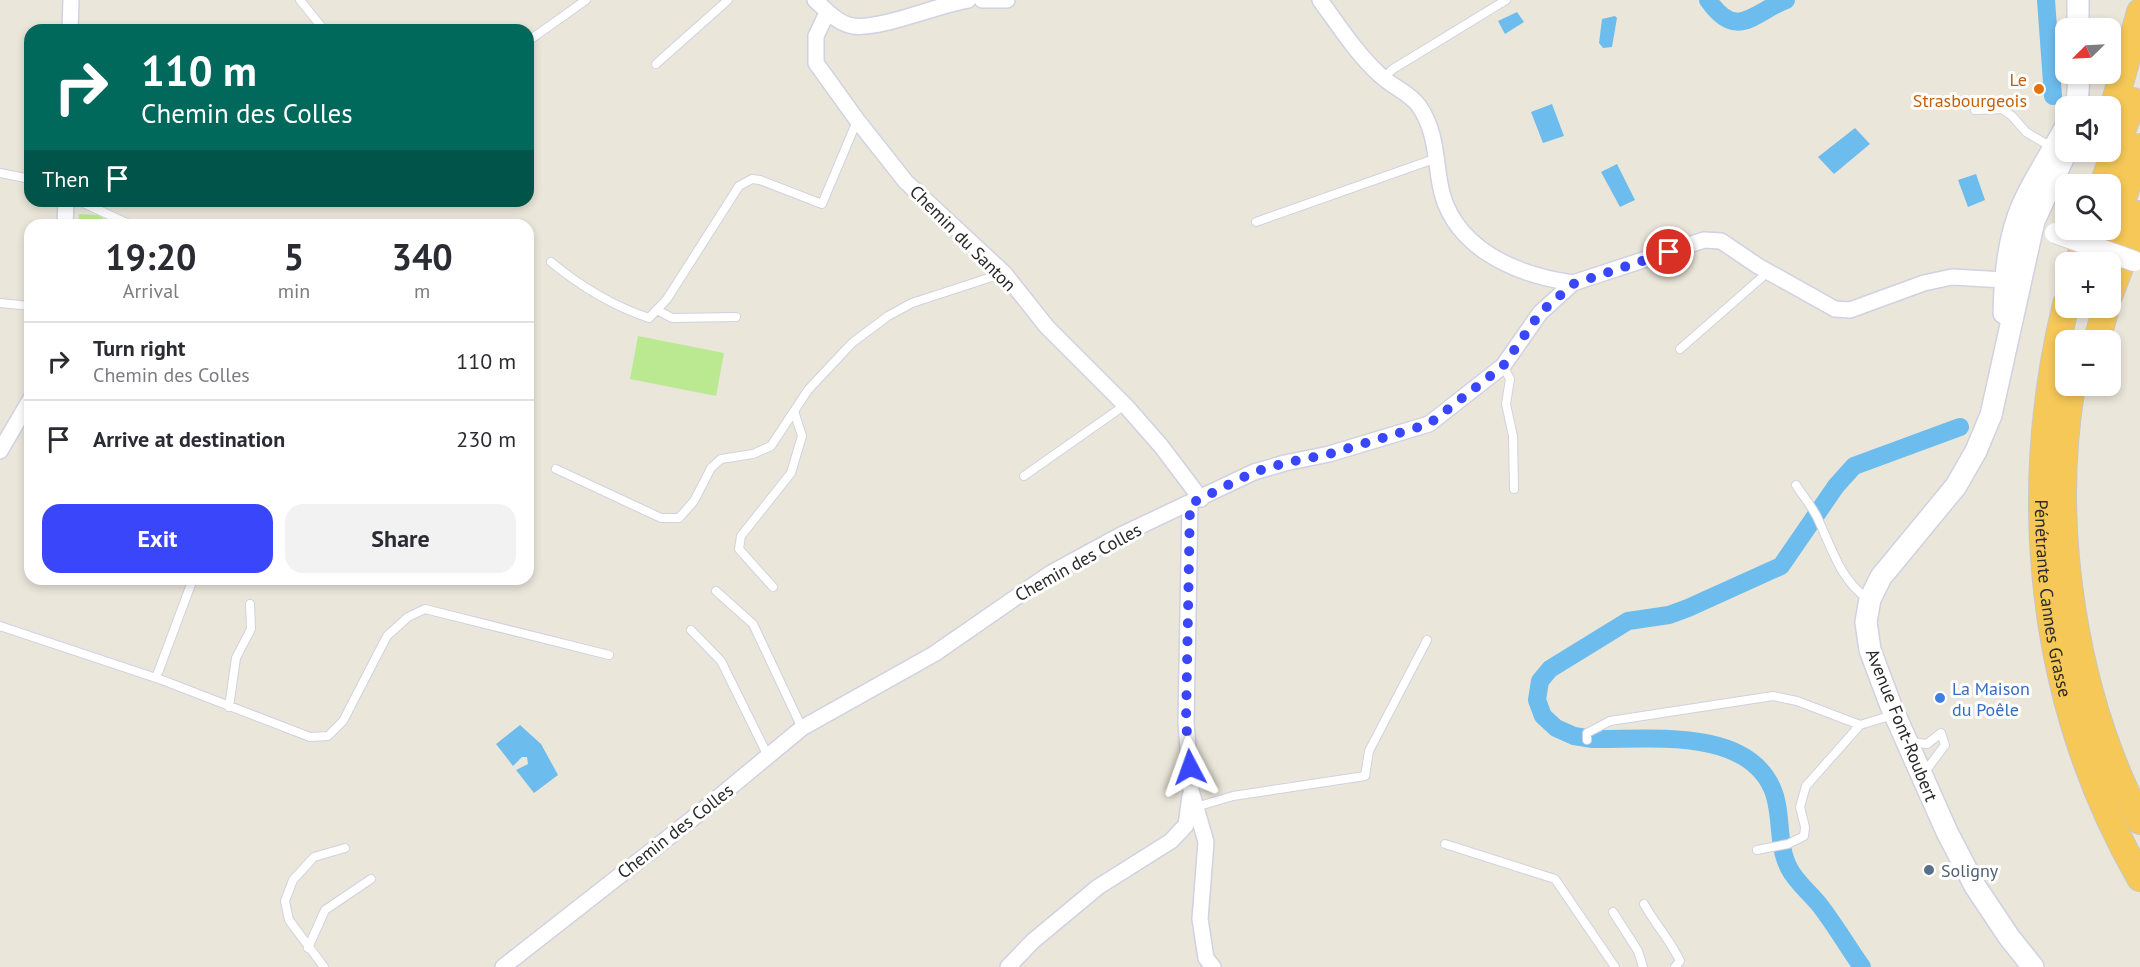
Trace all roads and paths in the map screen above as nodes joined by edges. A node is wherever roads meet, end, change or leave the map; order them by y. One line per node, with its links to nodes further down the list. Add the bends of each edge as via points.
1 (72, 0): 15 (street)
2 (300, 0): 16 (lane)
3 (586, 0): 17 (lane)
4 (728, 0): 18 (lane)
5 (815, 0): 13 (street)
6 (968, 0): 13 (street, via 870,25 852,26)
7 (982, 0): 8 (street)
8 (1007, 0)
9 (1320, 0): 19 (street, via 1362,58)
10 (1506, 0): 19 (lane)
11 (2078, 0): 14 (main road)
12 (2140, 12): 21 (highway)
13 (827, 13): 23 (street, Chemin du Santon, via 816,36 816,63)
14 (2078, 18)
15 (70, 24)
16 (319, 24)
17 (534, 37)
18 (656, 64)
19 (1383, 78): 26 (street, via 1408,94 1427,119)
20 (2140, 81): 30 (highway)
21 (2117, 96)
22 (1975, 110): 24 (lane, via 2002,110 2026,132)
23 (857, 120): 43 (street, Chemin du Santon, via 906,182); 48 (lane, via 822,204 760,180 752,179 739,186)
24 (2055, 147)
25 (2140, 147): 38 (highway)
26 (1437, 158): 35 (lane); 45 (street, via 1445,206 1471,242 1491,257 1521,270)
27 (2055, 159): 44 (main road, Avenue Font-Roubert, via 2035,180 2016,222)
28 (2058, 162): 36 (main road, Avenue Font-Roubert)
29 (0, 173): 31 (lane)
30 (2107, 174)
31 (24, 178)
32 (92, 207): 34 (lane)
33 (2140, 214): 41 (highway)
34 (118, 219)
35 (1256, 222)
36 (2030, 235): 44 (street, via 2021,243 2012,277); 52 (main road, Avenue Font-Roubert)
37 (2075, 240): 39 (street, bridge)
38 (2105, 252)
39 (2134, 261)
40 (551, 262): 48 (lane, via 628,311 649,318)
41 (2121, 265)
42 (1768, 272): 44 (street, Chemin des Colles, via 1835,309 1850,310 1952,277); 45 (street, Chemin des Colles, via 1721,241 1704,240); 51 (lane)
43 (1004, 273): 56 (street, Chemin du Santon, via 1047,327); 58 (lane, via 912,303 888,316 852,343)
44 (2005, 280): 52 (main road, Avenue Font-Roubert)
45 (1573, 284): 53 (street, Chemin des Colles, via 1540,313)
46 (0, 303): 47 (lane)
47 (24, 305)
48 (657, 310): 49 (lane, via 672,318)
49 (736, 317)
50 (2063, 318): 90 (highway, Pénétrante Cannes Grasse, via 2054,353 2041,468 2047,599 2058,664 2078,738 2102,801)
51 (1680, 349)
52 (2003, 350): 69 (main road, Avenue Font-Roubert, via 1990,415 1976,451 1956,486 1881,577)
53 (1503, 366): 63 (lane, via 1510,379 1506,404 1513,435); 64 (street, Chemin des Colles, via 1429,424 1254,472)
54 (2071, 396): 65 (highway, Pénétrante Cannes Grasse)
55 (2085, 396): 65 (highway)
56 (1125, 405): 61 (lane); 64 (street, Chemin du Santon, via 1161,446)
57 (24, 410): 59 (street)
58 (794, 411): 60 (lane, via 771,446 753,454 721,459 711,468 694,501 679,518 661,518); 67 (lane, via 802,436 791,473 741,536 739,549)
59 (0, 451)
60 (556, 469)
61 (1024, 476)
62 (1796, 485): 69 (lane, via 1812,507 1840,568 1854,589)
63 (1514, 489)
64 (1196, 502): 79 (street, Chemin des Colles, via 1119,536 1051,573 934,654); 84 (street, via 1186,722)
65 (2064, 508): 86 (highway, Pénétrante Cannes Grasse, via 2072,595 2089,687 2110,752)
66 (191, 585): 75 (lane)
67 (773, 587)
68 (716, 591): 79 (lane, via 753,624)
69 (1870, 600): 77 (main road, Avenue Font-Roubert, via 1866,622 1870,650)
70 (250, 604): 76 (lane, via 251,629 236,658)
71 (0, 626): 75 (lane)
72 (691, 630): 82 (lane, via 722,661)
73 (1427, 640): 85 (lane, via 1369,751 1365,776 1233,796)
74 (609, 655): 76 (lane, via 425,609 408,617 387,636 343,722 328,736 310,738)
75 (156, 678): 76 (lane)
76 (229, 706)
77 (1894, 714): 78 (lane); 81 (main road, Avenue Font-Roubert)
78 (1860, 725): 80 (lane, via 1773,696 1610,721); 89 (lane, via 1806,786 1800,807 1804,836)
79 (802, 728): 82 (street, Chemin des Colles)
80 (1587, 737)
81 (1905, 741): 83 (main road, Avenue Font-Roubert); 83 (lane, via 1927,744 1941,733 1945,745)
82 (768, 756): 96 (street, Chemin des Colles)
83 (1921, 777): 102 (main road, Avenue Font-Roubert, via 1975,886)
84 (1191, 790): 85 (street); 97 (street, via 1186,825 1171,841 1098,887)
85 (1196, 807): 98 (street, via 1206,842 1200,919 1206,958)
86 (2140, 821)
87 (1445, 844): 99 (lane, via 1555,879)
88 (345, 848): 94 (lane, via 314,857 293,880 285,901 289,921)
89 (1757, 850)
90 (2140, 878)
91 (371, 879): 94 (lane, via 325,910)
92 (1644, 904): 101 (lane, via 1674,948 1680,962)
93 (1613, 912): 100 (lane, via 1638,951)
94 (308, 948): 95 (lane)
95 (324, 967)
96 (503, 967)
97 (1008, 967)
98 (1213, 967)
99 (1615, 967)
100 (1643, 967)
101 (1675, 967)
102 (2033, 967)

